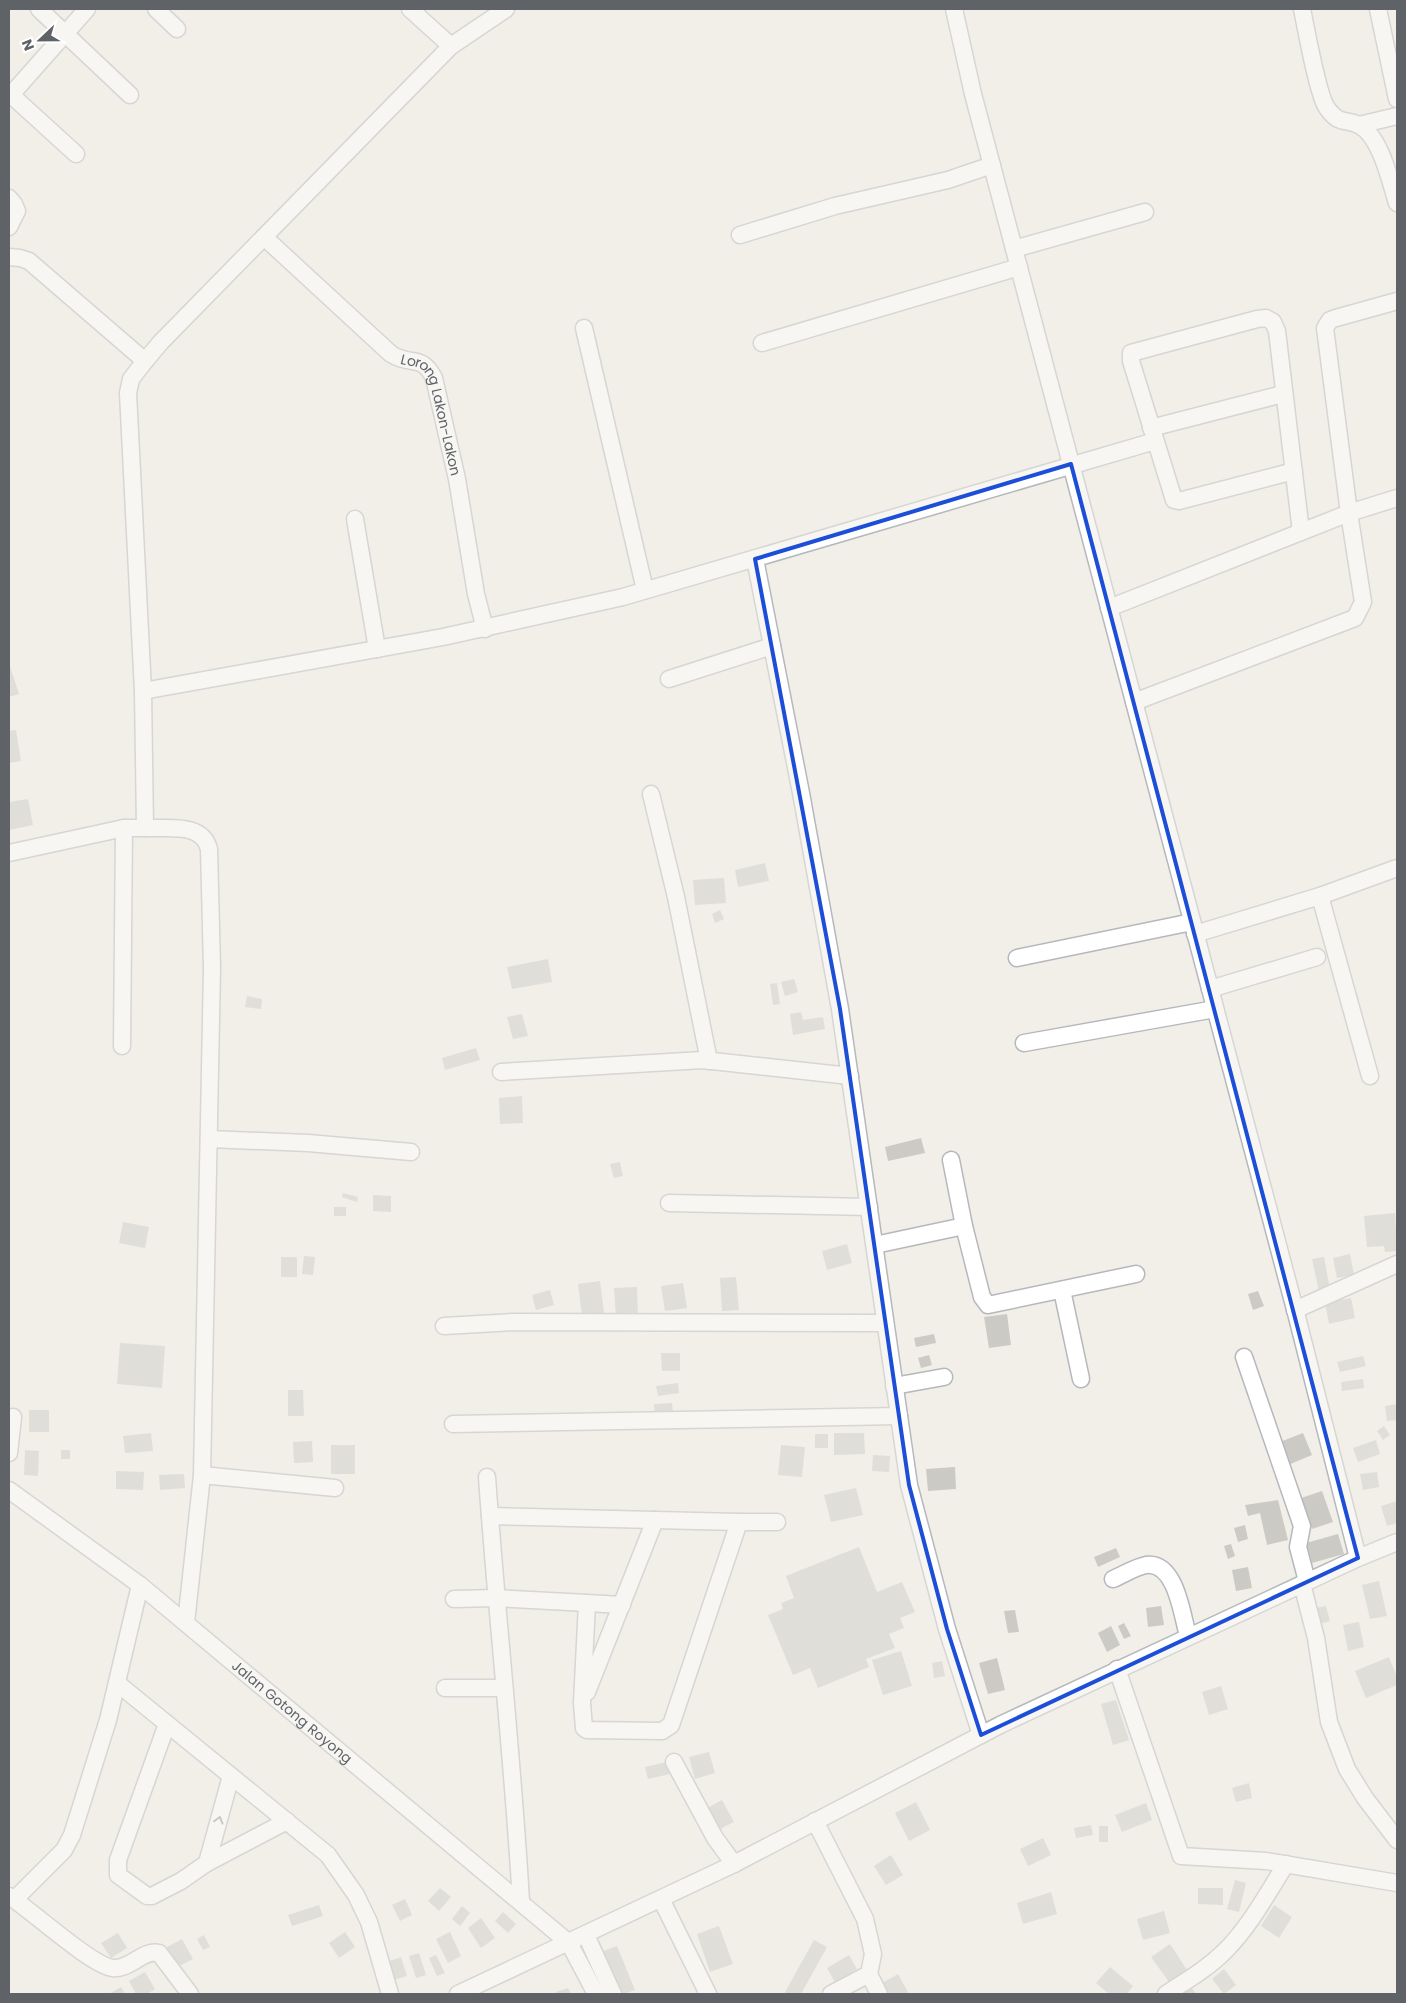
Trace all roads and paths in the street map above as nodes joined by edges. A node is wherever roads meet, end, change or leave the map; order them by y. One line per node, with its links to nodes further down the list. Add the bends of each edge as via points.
1 (39, 9): 10 (street)
2 (86, 9): 10 (street)
3 (156, 9): 9 (street)
4 (410, 9): 11 (street)
5 (506, 9): 11 (street)
6 (954, 9): 18 (street)
7 (1302, 9): 16 (street, via 1326,107 1339,121)
8 (1378, 9): 14 (street)
9 (178, 29)
10 (64, 34): 12 (street); 13 (street)
11 (451, 46): 24 (street)
12 (9, 95): 17 (street)
13 (130, 95)
14 (1397, 99)
15 (1397, 116): 16 (street)
16 (1359, 125): 20 (street, via 1382,154)
17 (76, 154)
18 (992, 165): 23 (street, via 948,180 835,206); 25 (street)
19 (9, 198): 22 (street, via 17,212)
20 (1397, 203)
21 (1145, 212): 25 (street)
22 (9, 227)
23 (740, 235)
24 (264, 237): 31 (street); 43 (street, Lorong Lakon-Lakon, via 391,354 405,361 422,362 430,370 457,479)
25 (1014, 249): 27 (street)
26 (9, 257): 31 (street, via 28,261)
27 (1019, 267): 30 (street); 34 (street)
28 (1397, 302): 37 (street, via 1330,320 1325,328)
29 (584, 328): 41 (street)
30 (762, 343)
31 (145, 361): 47 (street, via 131,379 128,393)
32 (1284, 394): 33 (street); 33 (street, via 1277,331 1273,322 1266,318 1133,350 1131,361); 35 (street)
33 (1153, 434): 34 (street); 35 (street, via 1174,500 1179,502)
34 (1071, 464): 40 (street); 42 (street)
35 (1294, 471): 39 (street)
36 (1397, 498): 37 (street)
37 (1349, 513): 39 (street); 48 (street, via 1363,602 1355,618)
38 (355, 519): 45 (street)
39 (1301, 532): 42 (street)
40 (755, 559): 41 (street); 44 (street)
41 (645, 590): 43 (street)
42 (1109, 608): 48 (street)
43 (485, 629): 45 (street)
44 (772, 646): 46 (street); 64 (street, via 802,793)
45 (376, 650): 47 (street)
46 (669, 679)
47 (143, 691): 51 (street)
48 (1134, 702): 55 (street)
49 (651, 794): 62 (street, via 676,897)
50 (124, 828): 51 (street); 52 (street); 61 (street)
51 (145, 828): 66 (street, via 191,830 201,834 209,849 212,968)
52 (9, 853)
53 (1397, 868): 54 (street)
54 (1320, 896): 55 (street); 65 (street)
55 (1194, 928): 57 (street); 58 (street)
56 (1317, 957): 58 (street)
57 (1018, 958)
58 (1210, 989): 59 (street)
59 (1215, 1009): 60 (street); 76 (street)
60 (1024, 1043)
61 (122, 1046)
62 (709, 1061): 63 (street); 64 (street)
63 (501, 1072)
64 (850, 1076): 70 (street)
65 (1370, 1076)
66 (209, 1139): 67 (street); 87 (street)
67 (411, 1152)
68 (951, 1160): 71 (street)
69 (669, 1203): 70 (street)
70 (869, 1207): 72 (street)
71 (964, 1226): 72 (street); 75 (street, via 982,1297 988,1305)
72 (875, 1245): 77 (street)
73 (1397, 1264): 76 (street)
74 (1136, 1274): 75 (street)
75 (1062, 1290): 81 (street)
76 (1295, 1310): 96 (street)
77 (885, 1323): 78 (street, via 513,1322); 82 (street)
78 (444, 1326)
79 (1244, 1357): 98 (street, via 1302,1526 1298,1547)
80 (944, 1377): 82 (street)
81 (1081, 1380)
82 (894, 1386): 83 (street)
83 (899, 1416): 85 (street); 112 (street, via 909,1485 947,1629)
84 (13, 1417): 86 (street)
85 (453, 1424)
86 (9, 1453)
87 (202, 1475): 89 (street); 104 (street)
88 (487, 1477): 91 (street)
89 (335, 1488)
90 (9, 1490): 99 (street, Jalan Gotong Royong)
91 (490, 1516): 92 (street); 100 (street)
92 (655, 1520): 93 (street); 103 (street)
93 (739, 1522): 94 (street); 110 (street, via 671,1725 657,1731 587,1730 582,1722)
94 (777, 1522)
95 (1397, 1542): 96 (street)
96 (1358, 1558): 98 (street)
97 (1114, 1579): 105 (street, via 1145,1565 1162,1569 1173,1583)
98 (1304, 1582): 105 (street); 117 (street, via 1329,1722 1347,1769)
99 (140, 1585): 104 (street, Jalan Gotong Royong); 107 (street)
100 (496, 1598): 101 (street); 102 (street); 109 (street)
101 (454, 1599)
102 (587, 1603): 103 (street); 110 (street)
103 (622, 1605): 110 (street)
104 (186, 1623): 124 (street, Jalan Gotong Royong)
105 (1188, 1636): 106 (street)
106 (1117, 1669): 112 (street); 120 (street, via 1181,1856)
107 (117, 1683): 111 (street); 122 (street, via 72,1835 64,1850)
108 (445, 1688): 109 (street)
109 (504, 1688): 124 (street)
110 (582, 1703)
111 (167, 1724): 114 (street); 118 (street, via 118,1860 117,1873 149,1896 181,1881)
112 (981, 1735): 116 (street)
113 (674, 1762): 119 (street, via 715,1838)
114 (231, 1776): 115 (street); 118 (street, one-way to 114)
115 (287, 1821): 118 (street); 129 (street, via 328,1855 356,1895 368,1922)
116 (815, 1822): 119 (street); 127 (street, via 865,1919 873,1954)
117 (1394, 1835)
118 (207, 1863)
119 (734, 1864): 123 (street)
120 (1286, 1864): 121 (street); 136 (street, via 1250,1921 1224,1952)
121 (1397, 1883)
122 (12, 1897): 128 (street, via 100,1965 122,1968 151,1953 159,1953)
123 (661, 1899): 125 (street); 133 (street)
124 (521, 1902): 126 (street, Jalan Gotong Royong)
125 (586, 1935): 126 (street); 132 (street)
126 (569, 1942): 130 (street); 131 (street)
127 (869, 1974): 134 (street); 135 (street)
128 (190, 1994)
129 (390, 1994)
130 (458, 1994)
131 (596, 1994)
132 (613, 1994)
133 (708, 1994)
134 (831, 1994)
135 (880, 1994)
136 (1166, 1994)

